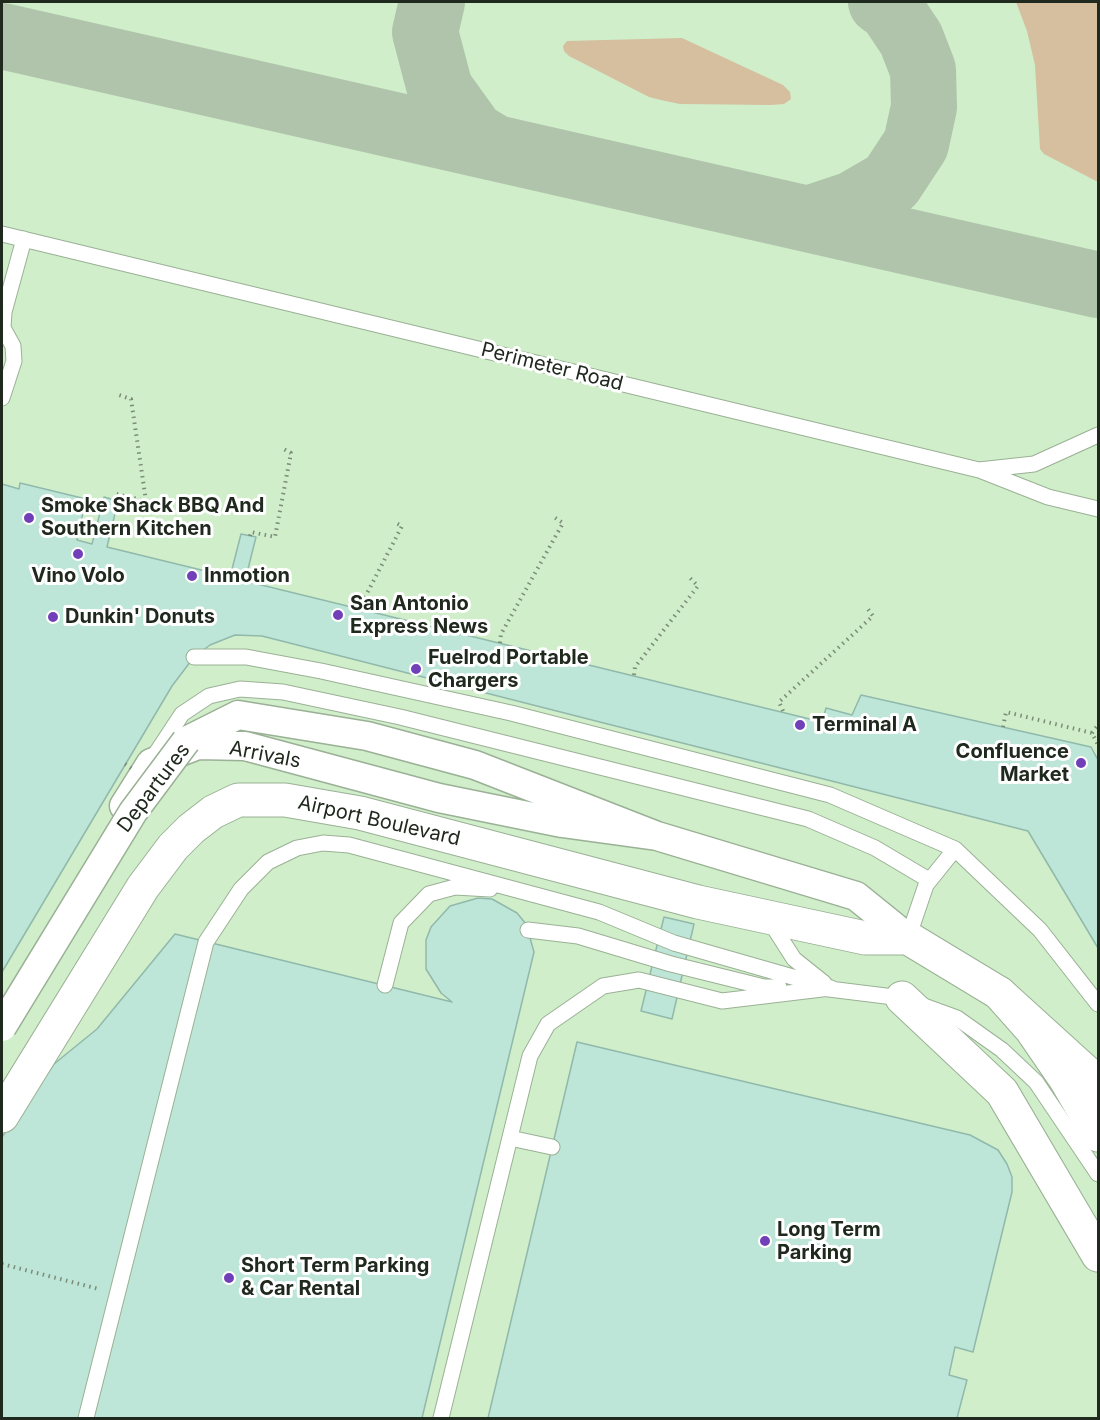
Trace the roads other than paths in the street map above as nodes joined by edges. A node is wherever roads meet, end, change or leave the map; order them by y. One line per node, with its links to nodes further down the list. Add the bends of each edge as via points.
1 (2, 234): 2 (lane, Perimeter Road)
2 (24, 239): 3 (lane, via 4,312 3,328 13,346 14,361); 5 (lane, Perimeter Road)
3 (2, 398)
4 (1098, 435): 5 (lane, Perimeter Road, via 1034,464)
5 (979, 470): 6 (lane, via 1048,497)
6 (1098, 509)
7 (194, 657): 10 (lane, via 246,657 321,671 511,713 766,777 830,795)
8 (151, 762): 9 (street, Arrivals, via 198,745 245,746 439,798 562,823); 11 (lane, via 182,714 209,696 240,689 283,692 400,717 808,819 875,848); 20 (street)
9 (657, 836): 15 (street, via 856,896); 22 (street, Departures, bridge, via 475,765 367,736 238,715 186,741 134,812)
10 (955, 849): 11 (lane); 21 (lane, via 1040,930)
11 (929, 880): 15 (lane)
12 (508, 890): 16 (lane, via 455,887 429,894 400,923); 17 (lane, via 599,912 674,943); 30 (lane, via 460,873 349,845 323,843 297,848 268,862 241,889 206,942)
13 (766, 915): 15 (main road, Airport Boulevard, via 865,938); 17 (lane, via 794,959); 24 (main road, Airport Boulevard, via 698,902 360,813 285,800 238,800 191,828 168,854)
14 (528, 930): 17 (lane, via 578,936 764,987)
15 (908, 938): 18 (main road)
16 (385, 985)
17 (831, 988): 19 (lane); 26 (lane, via 722,1001 639,980 603,987 548,1024 530,1056)
18 (999, 993): 23 (main road, via 1086,1072); 25 (main road, via 1031,1029)
19 (902, 998): 28 (lane, via 957,1018 1002,1050 1035,1082); 29 (main road, via 1002,1092)
20 (2, 1002)
21 (1098, 1004)
22 (2, 1027)
23 (1098, 1090)
24 (2, 1116)
25 (1098, 1135)
26 (510, 1138): 27 (lane); 31 (lane)
27 (552, 1147)
28 (1098, 1174)
29 (1098, 1255)
30 (86, 1419)
31 (441, 1419)

